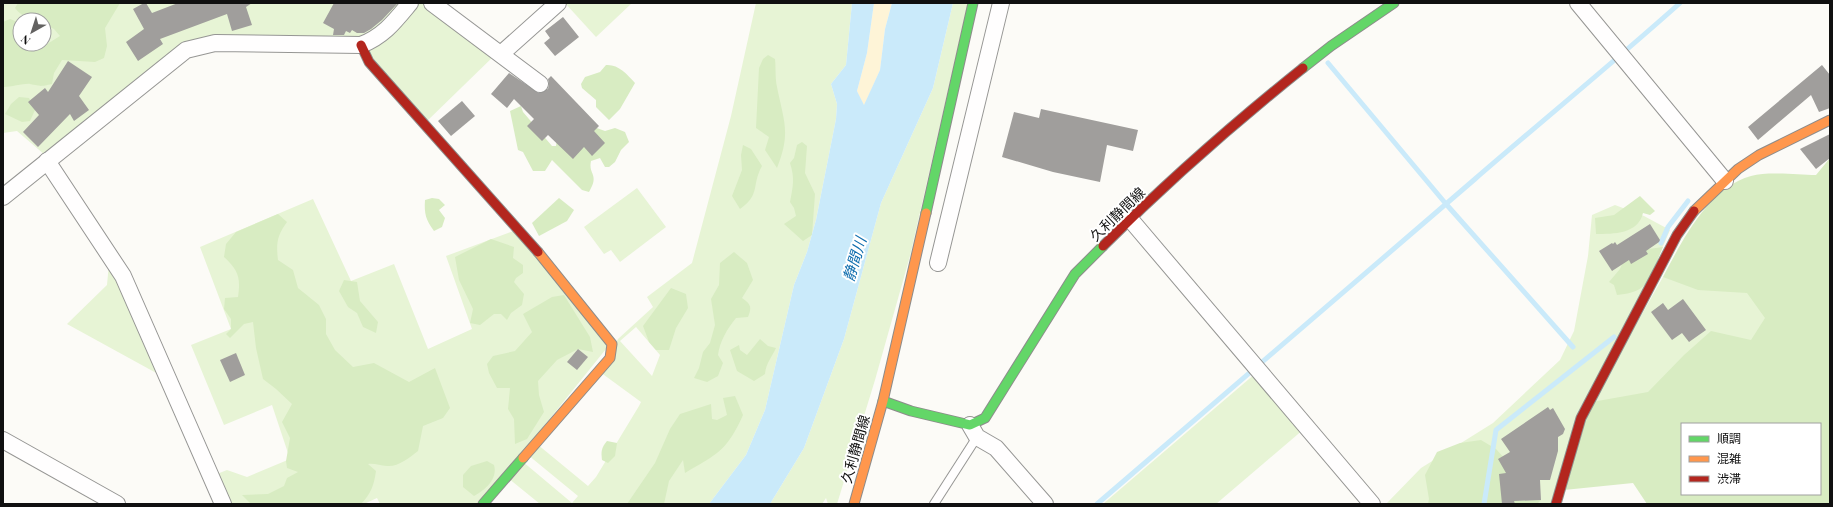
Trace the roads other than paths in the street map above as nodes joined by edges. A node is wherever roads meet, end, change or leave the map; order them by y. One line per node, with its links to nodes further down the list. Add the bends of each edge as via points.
1 (410, 3): 8 (street, via 389,28 375,40)
2 (432, 3): 9 (street)
3 (558, 3): 9 (street)
4 (973, 3): 17 (main road, 久利静間線)
5 (1001, 3): 16 (street)
6 (1394, 3): 15 (main road, 久利静間線, via 1331,46 1258,104)
7 (1578, 3): 13 (street)
8 (361, 45): 12 (street, via 215,43 186,50); 22 (main road, via 369,62 544,259 612,344 610,358)
9 (501, 54): 10 (street)
10 (540, 84)
11 (1830, 120): 13 (main road, via 1759,155)
12 (47, 161): 14 (street); 21 (street, via 123,276)
13 (1725, 181): 27 (main road, via 1693,212 1677,235 1651,284 1581,418)
14 (3, 197)
15 (1130, 220): 18 (main road, 久利静間線, via 1075,274 985,418); 26 (street)
16 (938, 263)
17 (883, 401): 18 (main road, 久利静間線); 23 (main road, 久利静間線)
18 (974, 431): 24 (lane); 25 (street, via 996,448)
19 (3, 440): 20 (street)
20 (117, 504)
21 (223, 504)
22 (483, 504)
23 (854, 504)
24 (934, 504)
25 (1045, 504)
26 (1372, 504)
27 (1556, 504)

